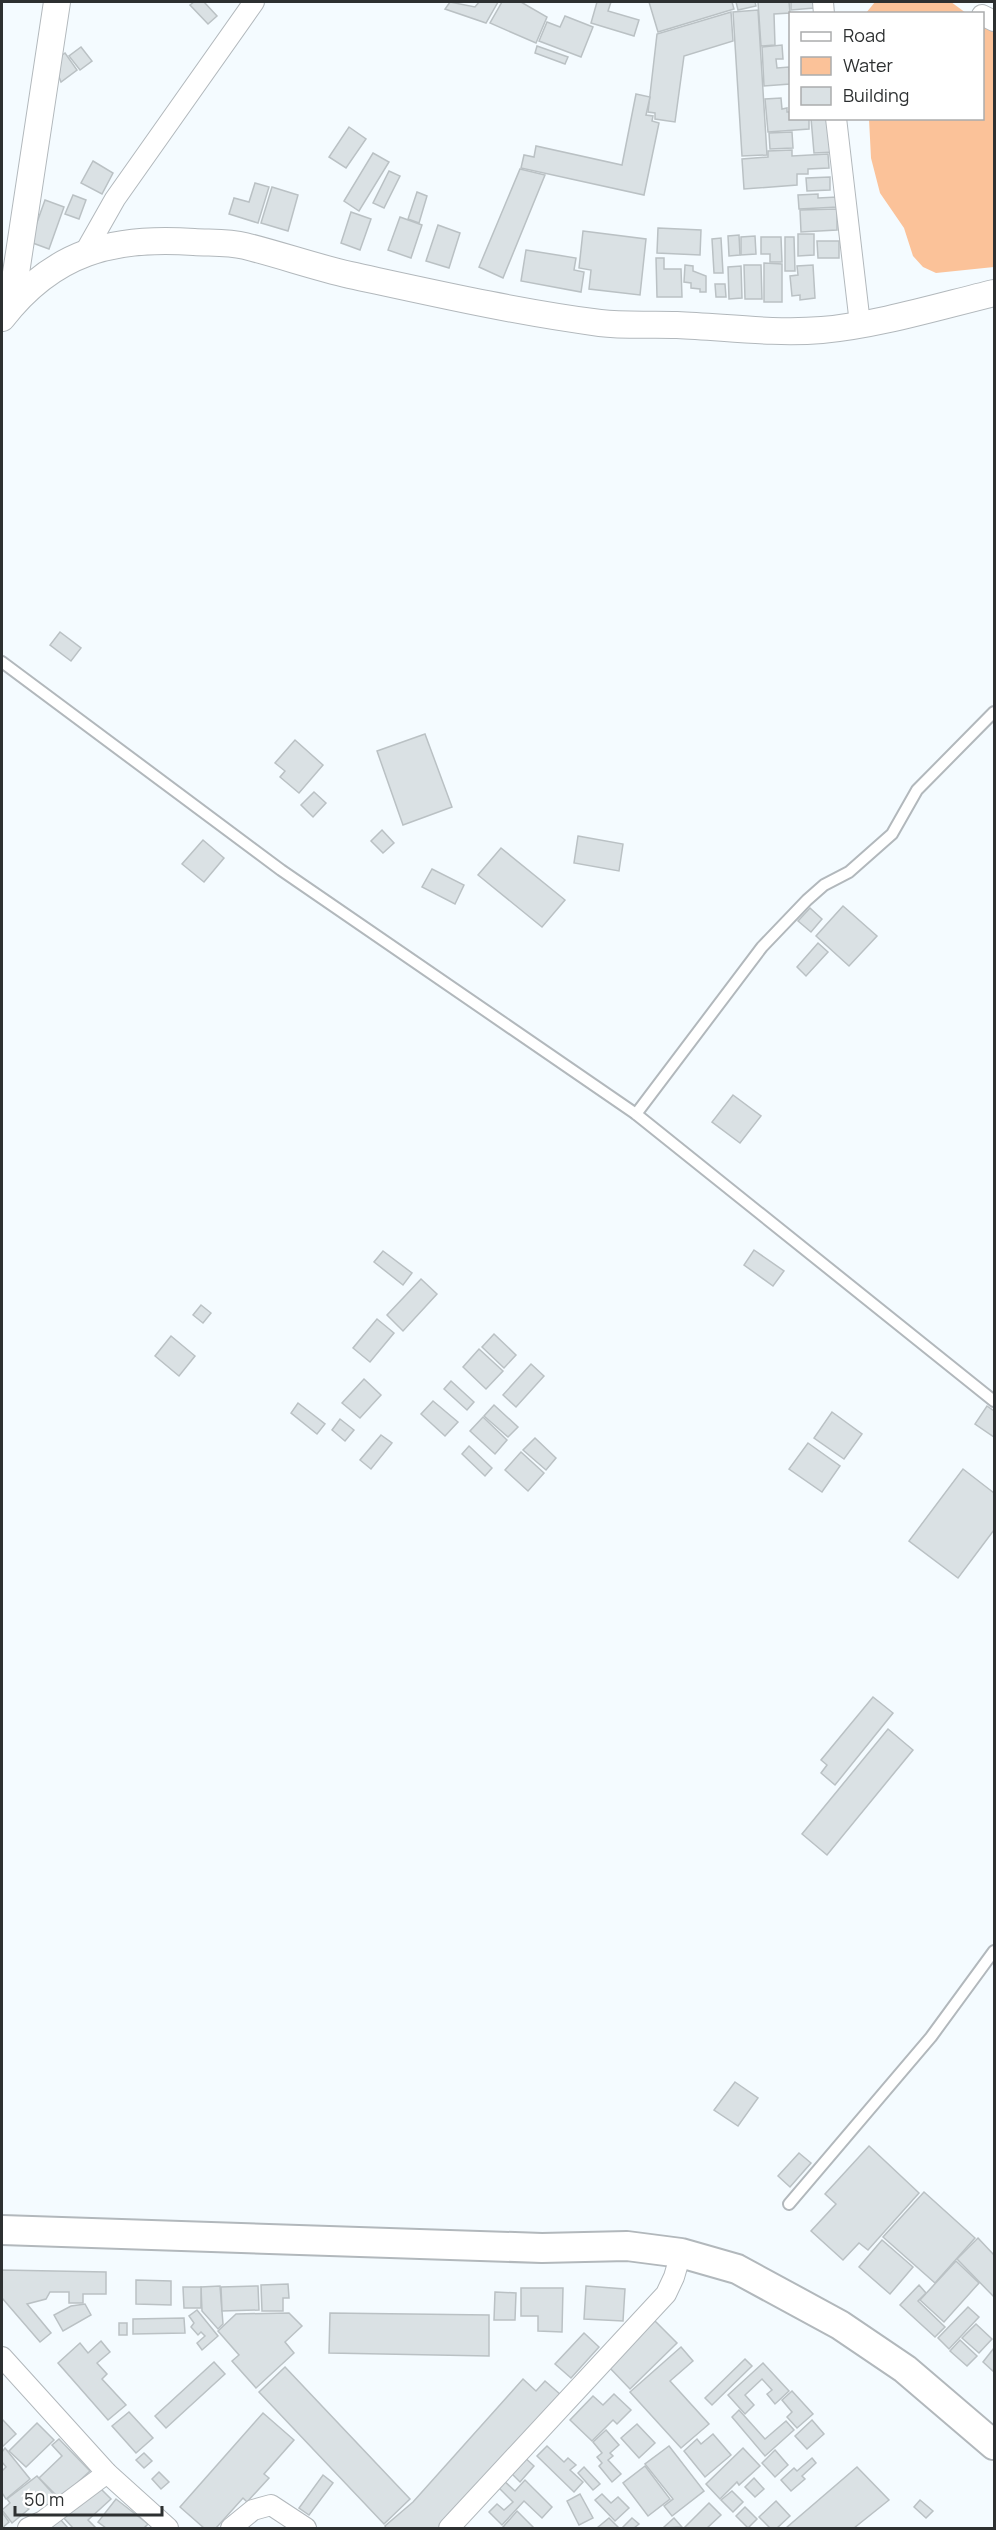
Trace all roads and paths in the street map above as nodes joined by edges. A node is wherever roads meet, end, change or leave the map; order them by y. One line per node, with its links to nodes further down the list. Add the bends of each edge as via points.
1 (57, 2): 6 (street)
2 (254, 2): 4 (street, via 115,199)
3 (836, 120): 7 (street)
4 (85, 252): 6 (street, via 43,277); 7 (street, via 118,243 164,240 242,245 326,270 466,301 602,324 822,330)
5 (994, 293): 7 (street)
6 (6, 312)
7 (860, 324)
8 (2, 662): 10 (lane, via 281,870)
9 (994, 712): 10 (lane, via 917,790 892,834 849,872 807,900 762,947)
10 (636, 1114): 11 (lane)
11 (994, 1401)
12 (994, 1951): 13 (lane, via 931,2037)
13 (789, 2204)
14 (2, 2230): 15 (main road, via 530,2248 627,2246)
15 (681, 2253): 17 (main road, via 737,2269 840,2325 905,2369); 23 (street, via 666,2294)
16 (2, 2357): 18 (street)
17 (994, 2445)
18 (107, 2473): 19 (street); 20 (street)
19 (28, 2529)
20 (168, 2529)
21 (231, 2529): 22 (street, via 253,2510 271,2505)
22 (306, 2529)
23 (449, 2529)

